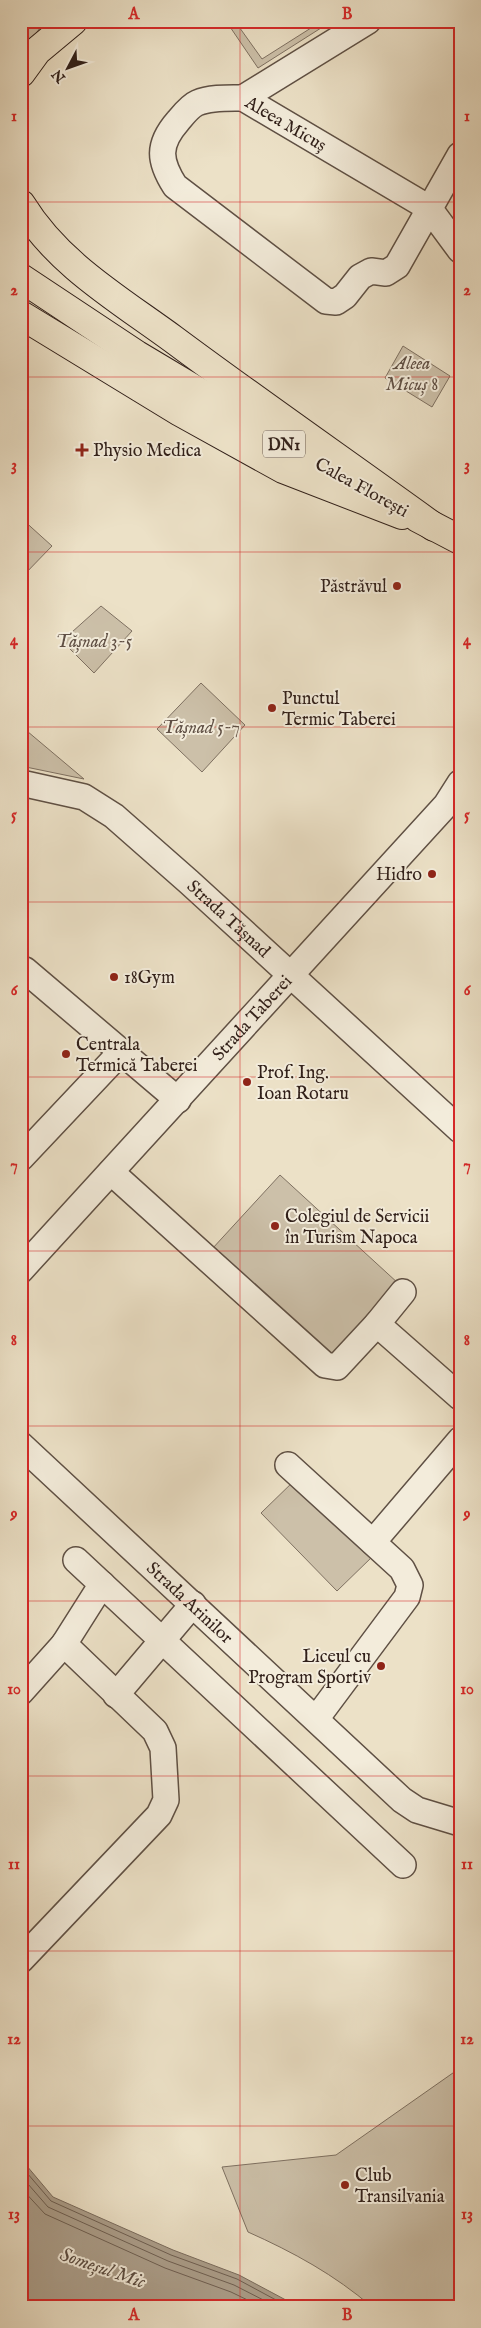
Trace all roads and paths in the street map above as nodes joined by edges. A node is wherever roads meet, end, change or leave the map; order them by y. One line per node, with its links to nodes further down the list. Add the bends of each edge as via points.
1 (73, 21): 3 (main road, via 37,51)
2 (368, 21): 4 (street, Aleea Micuș)
3 (21, 73)
4 (243, 98): 7 (street, Aleea Micuș); 7 (street, via 197,103 182,116 168,132 162,152 165,170 175,186 326,301 336,302 345,296 360,277 371,272 386,273 397,266)
5 (460, 155): 7 (street)
6 (21, 204): 11 (main road, via 41,234 77,269)
7 (430, 208): 8 (street)
8 (460, 250)
9 (21, 278): 11 (main road, Calea Florești / DN1, via 285,445)
10 (21, 315): 11 (main road, via 180,412 283,469)
11 (434, 527): 12 (main road, Calea Florești / DN1)
12 (460, 540)
13 (21, 783): 16 (street, Strada Tășnad, via 84,797 114,816)
14 (460, 783): 16 (street, Strada Taberei, via 446,806)
15 (21, 974): 17 (street, via 25,970)
16 (291, 976): 18 (street, Strada Taberei); 19 (street, Strada Tășnad)
17 (122, 1051): 18 (street); 20 (street)
18 (178, 1100): 21 (street, Strada Taberei)
19 (460, 1130)
20 (21, 1158)
21 (111, 1172): 22 (street, Strada Taberei); 24 (street, via 325,1366 337,1367)
22 (21, 1270)
23 (403, 1292): 24 (street)
24 (377, 1324): 25 (street)
25 (460, 1397)
26 (460, 1440): 29 (street)
27 (25, 1457): 32 (street, Strada Arinilor)
28 (288, 1466): 29 (street)
29 (373, 1542): 37 (street, via 402,1569 410,1584 407,1597)
30 (76, 1560): 31 (street)
31 (102, 1584): 33 (street); 34 (street)
32 (193, 1604): 33 (street); 37 (street, Strada Arinilor)
33 (164, 1641): 36 (street); 39 (street)
34 (64, 1644): 35 (street); 36 (street)
35 (21, 1692)
36 (116, 1695): 40 (street, via 155,1731 163,1748 166,1800 159,1815)
37 (316, 1719): 38 (street, Strada Arinilor, via 402,1800 417,1810)
38 (460, 1823)
39 (402, 1865)
40 (21, 1960)

